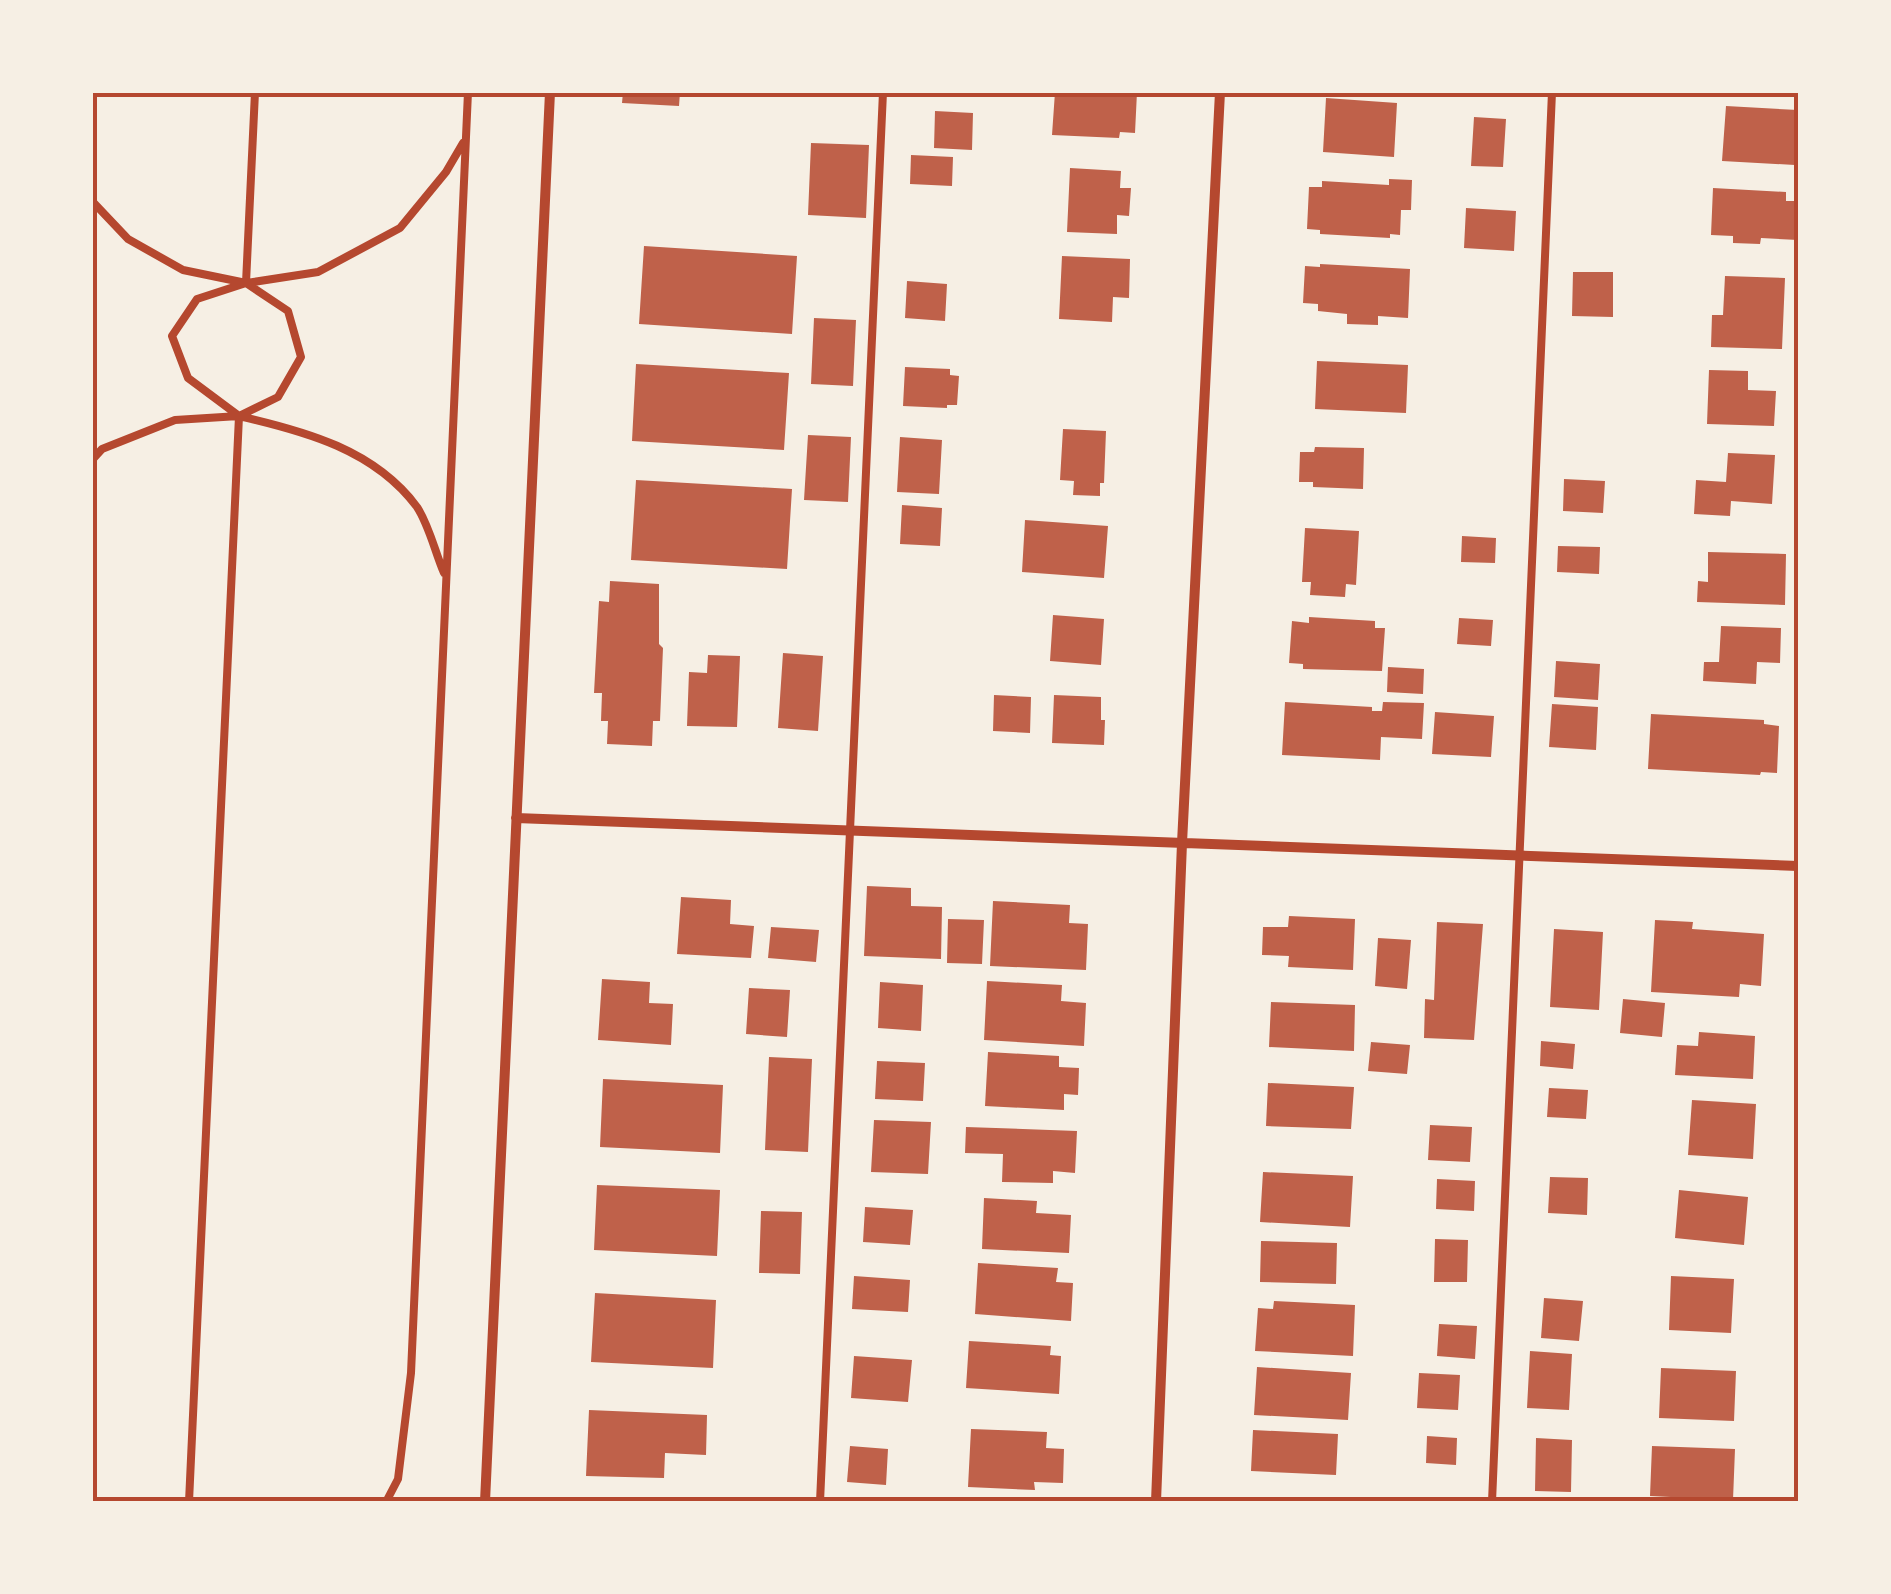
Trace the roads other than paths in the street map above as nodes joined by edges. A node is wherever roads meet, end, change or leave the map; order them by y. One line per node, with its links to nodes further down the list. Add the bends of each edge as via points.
1 (255, 92): 9 (lane)
2 (468, 92): 7 (lane)
3 (550, 92): 13 (street)
4 (883, 92): 14 (lane)
5 (1220, 92): 15 (street)
6 (1552, 92): 16 (lane)
7 (466, 139): 9 (lane, via 400,228 318,272); 12 (lane)
8 (92, 202): 9 (lane, via 128,239 183,270)
9 (246, 283): 10 (lane, via 288,311 301,357 278,397); 10 (lane, via 197,299 172,336 188,378)
10 (239, 416): 11 (lane, via 175,420 102,449); 12 (lane, via 305,431 377,466 418,509); 18 (lane)
11 (92, 460)
12 (446, 578): 19 (lane, via 411,1373 398,1478)
13 (516, 818): 14 (street); 20 (street)
14 (849, 831): 15 (street); 21 (lane)
15 (1182, 843): 16 (street); 22 (street)
16 (1518, 856): 17 (street); 23 (lane)
17 (1798, 866)
18 (189, 1502)
19 (386, 1502)
20 (485, 1502)
21 (820, 1502)
22 (1156, 1502)
23 (1492, 1502)

